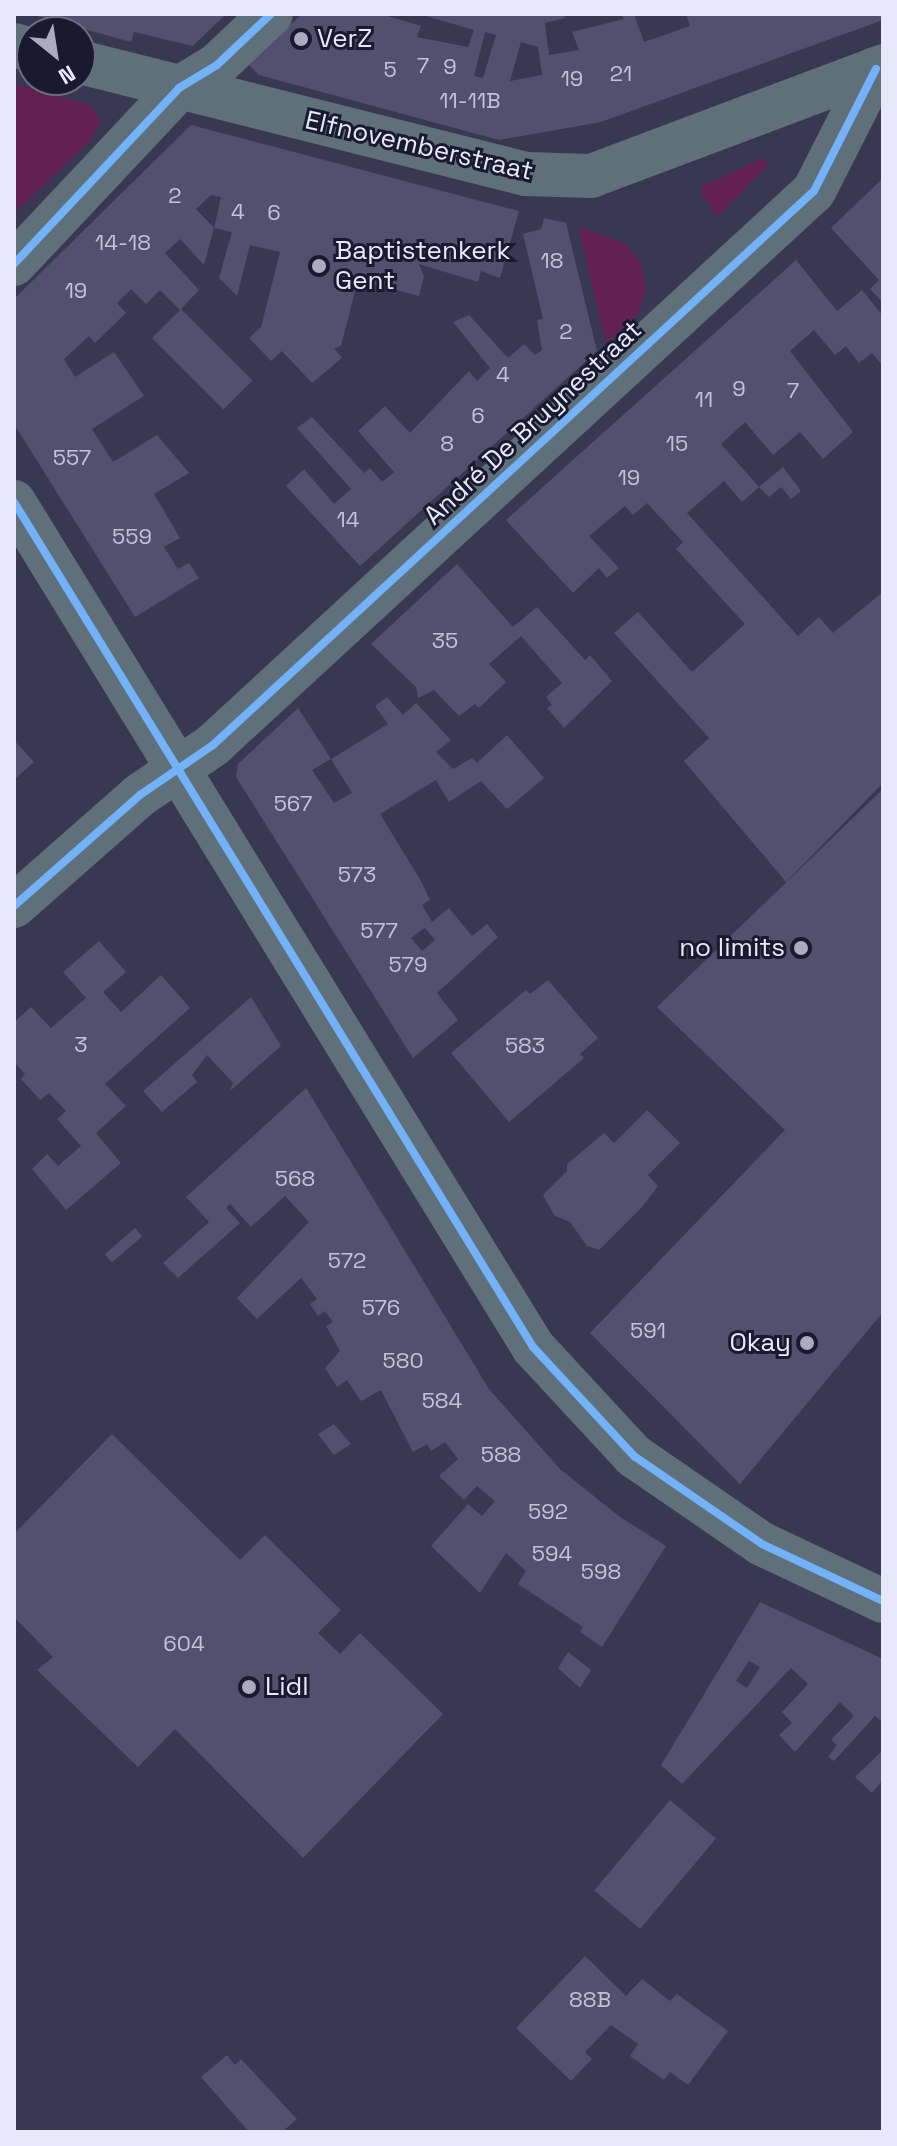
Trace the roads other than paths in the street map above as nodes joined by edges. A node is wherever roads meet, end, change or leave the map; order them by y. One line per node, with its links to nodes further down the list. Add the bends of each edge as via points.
1 (271, 14): 4 (street, via 217,65)
2 (96, 66): 4 (street, Elfnovemberstraat)
3 (881, 71): 4 (street, Elfnovemberstraat, via 591,176 526,174); 7 (street, André De Bruynestraat, via 814,191 213,745)
4 (179, 88): 5 (street)
5 (14, 264)
6 (14, 502): 7 (street)
7 (175, 771): 8 (street, André De Bruynestraat, via 103,825); 9 (street, via 533,1347 634,1456 762,1544)
8 (14, 906)
9 (883, 1601)

